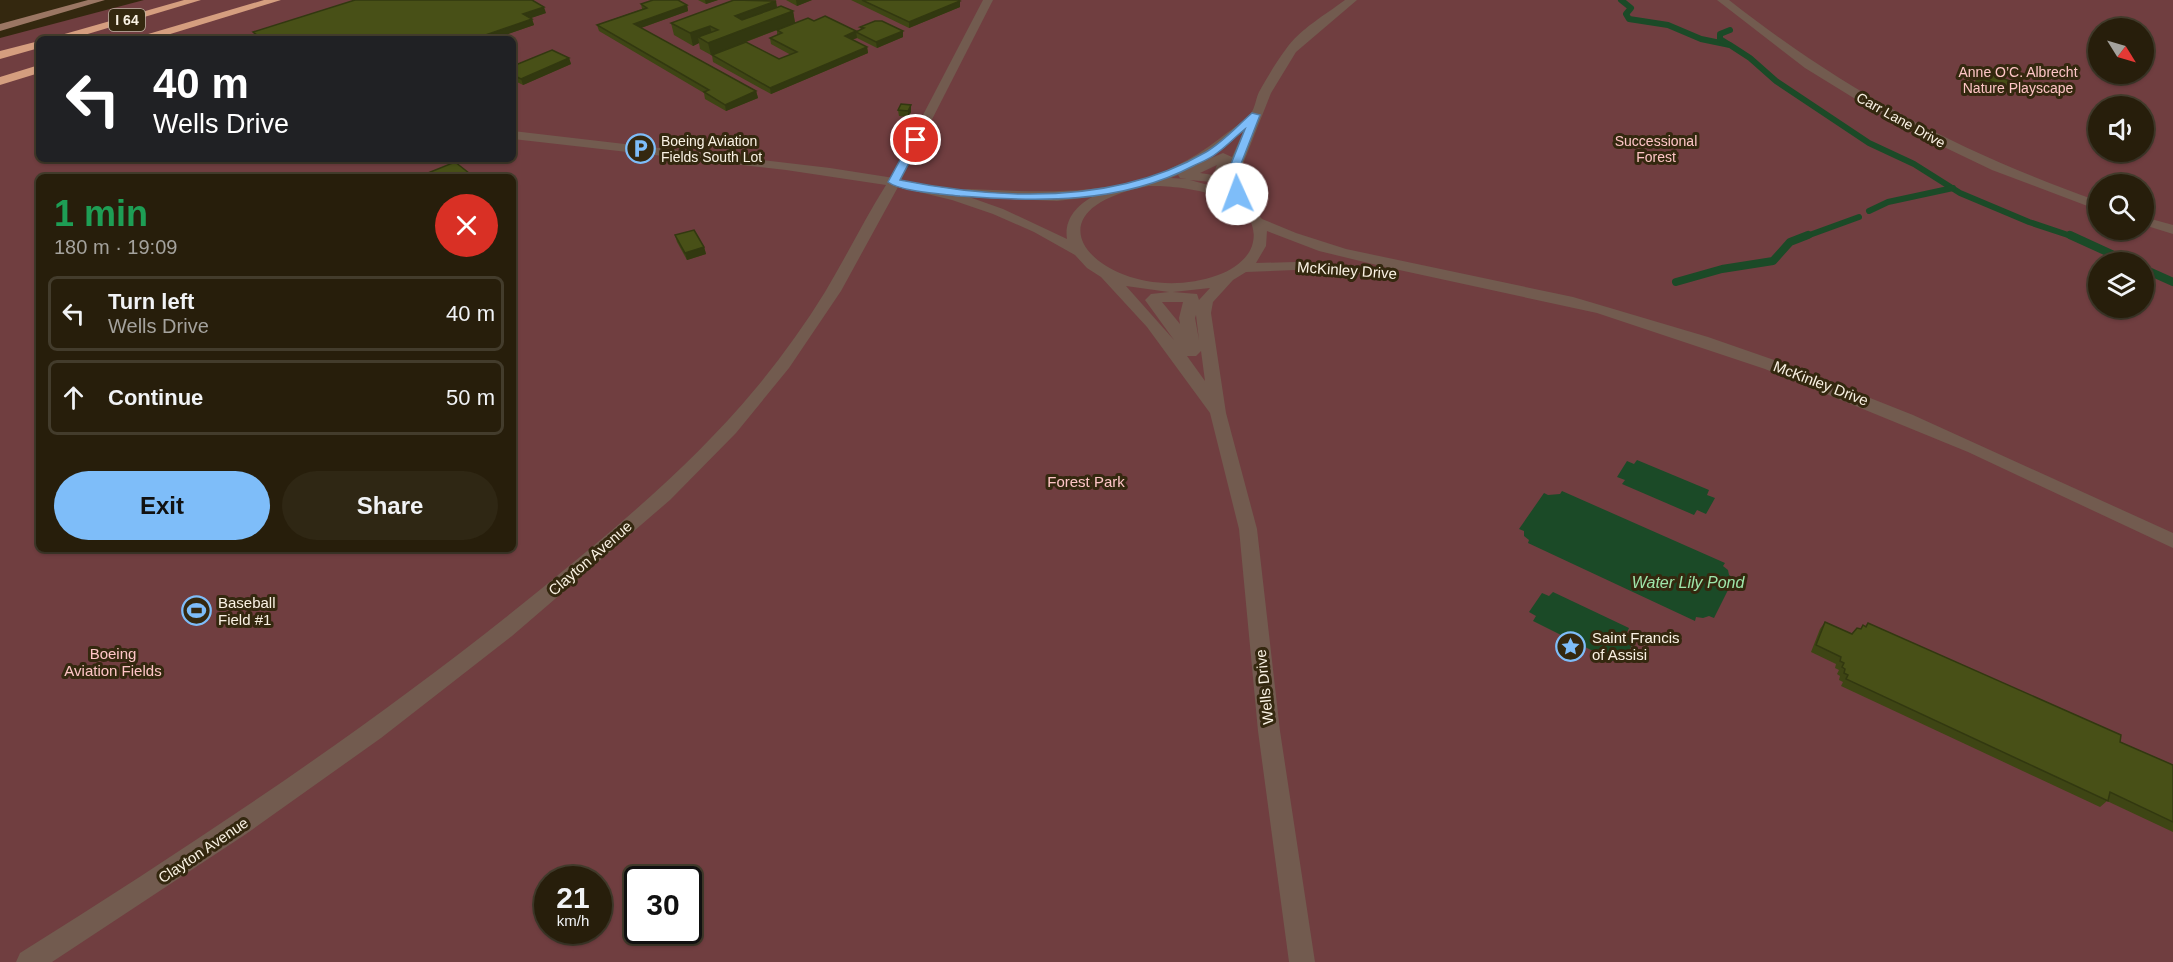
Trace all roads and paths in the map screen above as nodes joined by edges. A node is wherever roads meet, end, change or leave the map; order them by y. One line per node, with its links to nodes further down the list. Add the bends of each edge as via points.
1 (100, 0): 7 (street)
2 (196, 0): 8 (highway, I 64)
3 (276, 0): 9 (highway, I 64)
4 (988, 0): 16 (lane, Clayton Avenue)
5 (1352, 0): 14 (street, via 1292,50)
6 (1722, 0): 20 (street, Carr Lane Drive, via 1827,78 1898,121 1974,158)
7 (0, 28)
8 (69, 36)
9 (152, 36)
10 (36, 45): 11 (highway)
11 (0, 56)
12 (36, 70): 13 (highway)
13 (0, 81)
14 (1255, 115): 17 (street, via 1206,156); 21 (street, via 1234,169 1234,185)
15 (516, 135): 16 (street)
16 (894, 182): 19 (street); 32 (street, Clayton Avenue, via 834,289 780,370 748,409 650,507 518,620 414,702 192,858)
17 (1149, 182): 18 (street); 21 (street, via 1199,185)
18 (1116, 189): 19 (street, via 1048,197); 25 (street, via 1093,200 1079,214 1073,231)
19 (939, 191): 25 (street, via 1016,218)
20 (2088, 202)
21 (1242, 205): 22 (street)
22 (1258, 222): 27 (street, via 1260,246); 29 (street, McKinley Drive, via 1319,247)
23 (2154, 224): 24 (street)
24 (2173, 230)
25 (1080, 252): 26 (street)
26 (1093, 265): 28 (street, via 1124,281 1158,287 1195,286); 30 (street, Wells Drive, via 1153,322)
27 (1244, 268): 28 (street); 29 (street, McKinley Drive, via 1295,266)
28 (1228, 277): 30 (street, Wells Drive, via 1206,301 1203,313)
29 (1450, 277): 31 (street, McKinley Drive, via 1593,307 1791,372 1927,426)
30 (1218, 413): 33 (street, Wells Drive, via 1248,529 1269,731)
31 (2173, 541)
32 (29, 962)
33 (1302, 962)

